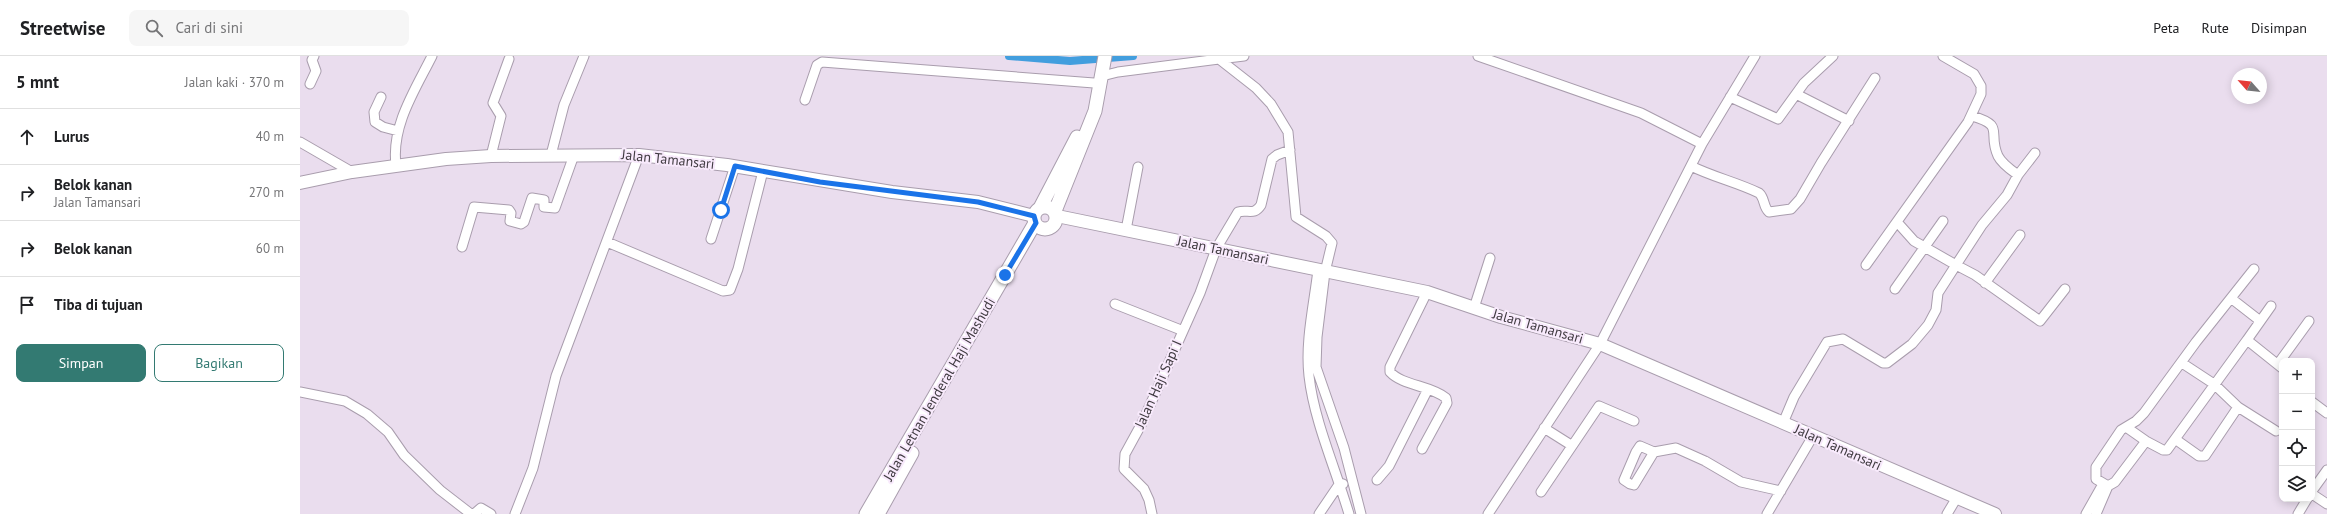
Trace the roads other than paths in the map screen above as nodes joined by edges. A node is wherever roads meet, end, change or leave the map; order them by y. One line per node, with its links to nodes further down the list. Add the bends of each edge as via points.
1 (314, 56): 15 (street, via 312,60 316,71)
2 (432, 56): 22 (street, via 408,102)
3 (584, 56): 29 (street, via 564,105)
4 (1096, 56): 13 (main road, Jalan Letnan Jenderal Haji Mashudi)
5 (1105, 56): 13 (main road, Jalan Letnan Jenderal Haji Mashudi)
6 (1244, 56): 12 (street)
7 (1478, 56): 24 (street, via 1641,113)
8 (1755, 56): 17 (street)
9 (1833, 56): 16 (street)
10 (1943, 56): 20 (street, via 1974,74 1981,86 1981,94)
11 (509, 59): 30 (street, via 493,103 501,116)
12 (1219, 59): 13 (street); 25 (street, via 1256,88 1271,104 1288,132)
13 (1099, 76): 19 (street, via 822,62 817,65); 39 (main road, Jalan Letnan Jenderal Haji Mashudi, via 1092,122); 40 (main road, Jalan Letnan Jenderal Haji Mashudi, via 1087,117)
14 (1875, 78): 21 (street)
15 (310, 84)
16 (1796, 94): 17 (street, via 1778,120); 21 (street)
17 (1730, 97): 24 (street)
18 (381, 98): 22 (street, via 374,112 375,122)
19 (805, 100)
20 (1972, 116): 37 (street, via 1987,120 1992,126 1998,157 2006,167); 42 (street)
21 (1849, 121): 33 (street, via 1795,207 1785,212 1769,212 1759,193)
22 (398, 131): 31 (street, via 394,150)
23 (300, 142): 36 (street)
24 (1702, 144): 33 (street)
25 (1290, 150): 49 (street, Jalan Haji Sapi I, via 1277,154 1272,159 1258,211 1238,212); 54 (street, via 1296,217 1326,236 1332,243)
26 (2035, 153): 37 (street)
27 (574, 154): 28 (main road, Jalan Tamansari); 29 (main road, Jalan Tamansari); 47 (street, via 555,208 544,207 544,200 532,198 521,224 510,221 509,210 474,207)
28 (639, 154): 32 (main road, Jalan Tamansari); 46 (street)
29 (551, 155): 30 (main road, Jalan Tamansari)
30 (491, 156): 31 (main road, Jalan Tamansari)
31 (396, 165): 36 (main road, Jalan Tamansari)
32 (735, 166): 35 (main road, Jalan Tamansari); 45 (street)
33 (1691, 166): 67 (street)
34 (1138, 167): 43 (street)
35 (763, 171): 40 (main road, Jalan Tamansari, via 892,192 978,202); 46 (street, via 738,269 730,290 723,291)
36 (352, 172): 38 (main road, Jalan Tamansari)
37 (2018, 175): 52 (street, via 2007,195 1982,225)
38 (300, 183)
39 (1056, 214): 40 (main road, via 1048,207); 40 (main road, via 1056,221 1050,228); 43 (main road, Jalan Tamansari)
40 (1038, 219): 100 (main road, Jalan Letnan Jenderal Haji Mashudi)
41 (1943, 221): 48 (street)
42 (1897, 222): 48 (street); 51 (street)
43 (1126, 230): 49 (main road, Jalan Tamansari)
44 (2020, 235): 55 (street)
45 (711, 239)
46 (607, 242): 104 (street, via 556,376 533,468)
47 (462, 247)
48 (1924, 248): 52 (street); 56 (street)
49 (1216, 249): 54 (main road, Jalan Tamansari); 65 (street, Jalan Haji Sapi I, via 1200,293)
50 (1490, 258): 62 (street)
51 (1866, 265)
52 (1956, 265): 55 (street); 78 (street, via 1938,293 1936,310 1928,325 1892,362 1883,363 1843,339 1828,342 1801,384)
53 (2254, 269): 59 (street)
54 (1322, 271): 58 (main road, Jalan Tamansari); 90 (street, via 1308,359 1309,377 1319,420); 92 (street, via 1316,367 1344,448)
55 (1985, 283): 57 (street, via 2040,321)
56 (1895, 289)
57 (2065, 289)
58 (1427, 292): 62 (main road, Jalan Tamansari); 72 (street, via 1390,367 1390,372)
59 (2232, 299): 63 (street); 69 (street)
60 (1115, 304): 65 (street)
61 (2271, 306): 63 (street)
62 (1474, 308): 67 (main road, Jalan Tamansari)
63 (2259, 320): 66 (street)
64 (2309, 321): 68 (street)
65 (1182, 330): 105 (street, Jalan Haji Sapi I, via 1124,459 1126,473 1147,493)
66 (2247, 340): 70 (street); 71 (street)
67 (1600, 344): 78 (main road, Jalan Tamansari); 80 (street)
68 (2285, 358)
69 (2182, 363): 71 (street); 79 (street, via 2144,413)
70 (2279, 365)
71 (2214, 384): 75 (street); 83 (street)
72 (1428, 389): 86 (street, via 1440,393 1446,398 1447,403); 89 (street, via 1389,466)
73 (300, 392): 101 (street, via 345,401 367,414 388,432 404,456 440,490)
74 (2315, 404): 76 (street)
75 (2238, 407): 81 (street); 83 (street, via 2205,456 2199,456)
76 (2327, 413)
77 (1634, 421): 85 (street, via 1599,406)
78 (1783, 422): 82 (main road, Jalan Tamansari)
79 (2126, 427): 84 (street); 91 (street, via 2121,430 2096,467 2096,479)
80 (1544, 428): 85 (street); 109 (street)
81 (2276, 431)
82 (1814, 436): 94 (street); 97 (main road, Jalan Tamansari)
83 (2175, 439): 84 (street, via 2165,451)
84 (2146, 442): 91 (street, via 2115,482)
85 (1571, 445): 95 (street)
86 (1422, 449)
87 (1654, 452): 94 (street, via 1676,448 1741,482)
88 (2327, 470): 93 (street)
89 (1377, 480)
90 (1340, 483): 92 (street); 106 (street); 107 (street)
91 (2105, 485): 113 (street); 114 (street)
92 (1354, 486): 108 (street)
93 (2315, 488)
94 (1781, 491): 110 (street)
95 (1541, 492)
96 (2315, 494): 99 (street)
97 (1956, 499): 111 (street); 112 (main road, Jalan Tamansari)
98 (2305, 502): 115 (street)
99 (2327, 504)
100 (874, 510)
101 (471, 514)
102 (474, 514): 103 (street, via 481,508)
103 (491, 514)
104 (515, 514)
105 (1152, 514)
106 (1319, 514)
107 (1349, 514)
108 (1361, 514)
109 (1488, 514)
110 (1767, 514)
111 (1947, 514)
112 (1995, 514)
113 (2086, 514)
114 (2096, 514)
115 (2298, 514)

